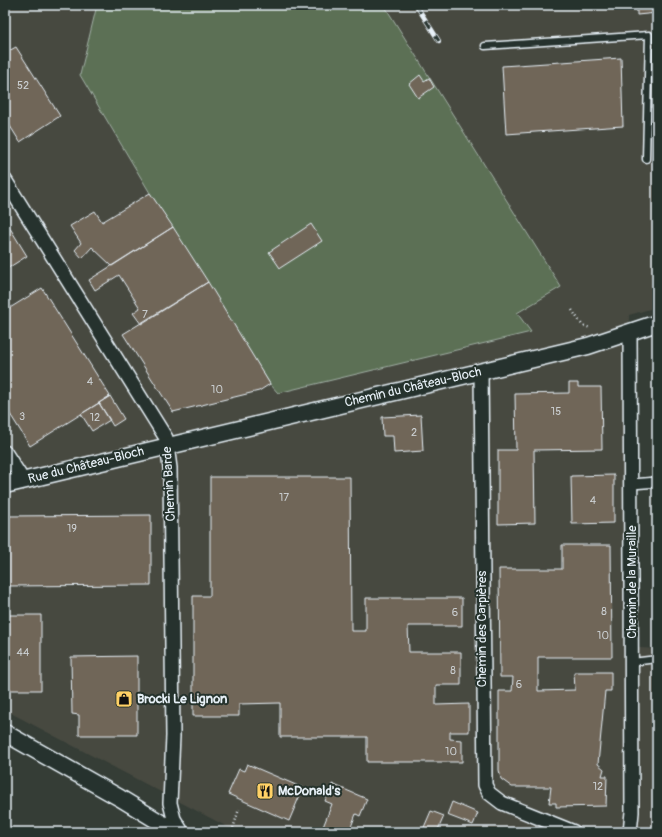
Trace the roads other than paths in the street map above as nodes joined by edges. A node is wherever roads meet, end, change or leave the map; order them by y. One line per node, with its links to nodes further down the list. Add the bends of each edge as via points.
1 (657, 34): 2 (lane)
2 (649, 35): 3 (lane); 4 (lane)
3 (485, 46)
4 (646, 159)
5 (5, 180): 9 (street, Chemin Barde)
6 (657, 323): 7 (street, Chemin du Château-Bloch)
7 (630, 332): 8 (street, Chemin du Château-Bloch, via 588,346); 13 (street, Chemin de la Muraille)
8 (481, 370): 9 (street, Chemin du Château-Bloch); 20 (street, Chemin des Carpières, via 485,785 489,793 502,803)
9 (168, 445): 11 (street, Rue du Château-Bloch); 19 (street, Chemin Barde, via 171,482 173,736 170,803 174,819)
10 (5, 452): 11 (street)
11 (23, 480): 14 (street, Rue du Château-Bloch)
12 (657, 482): 13 (street)
13 (632, 484): 16 (street, Chemin de la Muraille)
14 (5, 485)
15 (657, 659): 16 (lane)
16 (632, 662): 21 (street, Chemin de la Muraille)
17 (5, 733): 18 (street)
18 (176, 832)
19 (182, 832)
20 (574, 832)
21 (630, 832)

